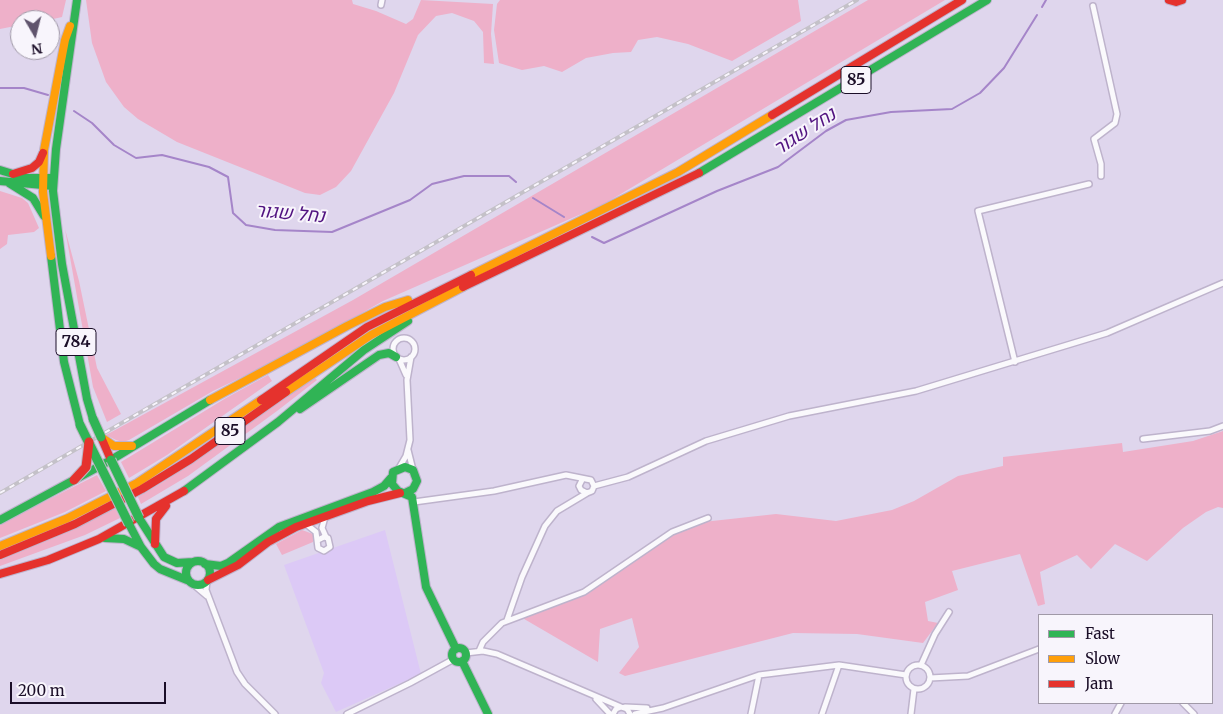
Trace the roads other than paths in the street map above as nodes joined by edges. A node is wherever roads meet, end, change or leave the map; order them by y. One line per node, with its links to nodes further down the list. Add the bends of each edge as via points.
1 (78, 0): 7 (main road, 784)
2 (962, 0): 18 (main road, 85, via 678,172)
3 (987, 0): 17 (main road, 85, via 703,172)
4 (1169, 0): 5 (main road)
5 (1182, 0)
6 (1093, 6): 11 (street, via 1117,114 1115,123 1094,139)
7 (76, 12): 8 (main road, 784, via 65,40); 13 (main road, 784)
8 (44, 150): 10 (main road, via 32,168); 13 (main road, 784)
9 (0, 170): 10 (main road)
10 (12, 174): 13 (main road)
11 (1102, 176)
12 (4, 182): 13 (main road); 15 (main road, via 33,198)
13 (48, 182): 15 (main road, 784); 25 (main road, 784, bridge, via 87,399)
14 (1089, 184): 21 (street, via 978,211)
15 (46, 221): 27 (main road, 784, bridge, via 64,362 80,425)
16 (1223, 283): 21 (street, via 1107,333)
17 (452, 292): 23 (main road, via 364,350); 55 (main road, 85, via 348,349 150,485 91,517)
18 (429, 294): 28 (main road, via 384,306 364,316 213,398); 53 (main road, 85, via 367,326 137,482 68,518)
19 (398, 358): 20 (street); 20 (street, via 394,346 404,338 415,346); 22 (street); 23 (main road, via 389,353 379,355)
20 (411, 358): 22 (street)
21 (1016, 362): 38 (street, via 916,391 780,419 706,441 628,477)
22 (407, 380): 29 (street)
23 (278, 422): 39 (main road)
24 (1223, 426): 26 (street, via 1210,431)
25 (101, 437): 28 (main road, via 114,446); 30 (main road, 784)
26 (1143, 439)
27 (88, 442): 31 (main road, 784, bridge); 35 (main road, bridge, via 86,467)
28 (135, 446): 30 (main road)
29 (408, 450): 32 (street); 33 (street)
30 (111, 460): 31 (main road, bridge); 44 (main road, 784, bridge)
31 (100, 466): 35 (main road, bridge); 47 (main road, 784, bridge)
32 (398, 468): 33 (main road); 34 (main road)
33 (413, 470): 37 (main road, via 417,477)
34 (391, 478): 40 (main road, via 393,487); 57 (main road, 784, via 373,492 279,527 228,563)
35 (74, 480): 46 (main road)
36 (582, 480): 38 (street, via 589,478); 41 (street, via 580,488); 42 (street, via 566,475 494,491)
37 (416, 485): 40 (main road); 42 (main road)
38 (594, 486): 41 (street)
39 (182, 492): 44 (main road); 52 (main road, via 158,515 154,528)
40 (403, 493): 42 (main road); 43 (main road)
41 (588, 493): 63 (street, via 557,511 545,526)
42 (416, 502): 66 (main road, via 426,587 456,649 463,649)
43 (325, 516): 48 (main road); 49 (street, via 322,528)
44 (139, 518): 47 (main road, bridge); 52 (main road, 784)
45 (708, 518): 63 (street, via 672,532 584,592)
46 (0, 520)
47 (129, 524): 50 (main road); 54 (main road, 784)
48 (305, 524): 51 (street, via 315,529); 59 (main road)
49 (326, 537): 51 (street); 51 (street, via 331,542 326,550 318,548)
50 (99, 539): 54 (main road, via 118,538); 58 (main road)
51 (318, 540)
52 (155, 544): 56 (main road, 784, via 164,557 174,562)
53 (0, 546)
54 (141, 547): 60 (main road, 784, via 154,564)
55 (0, 555)
56 (194, 562): 57 (main road, 784); 60 (main road, via 186,569)
57 (205, 564): 59 (main road, via 210,572)
58 (0, 574)
59 (207, 581): 60 (main road, via 202,585); 61 (street)
60 (190, 582): 61 (street)
61 (210, 601): 77 (street, via 240,678)
62 (949, 612): 68 (street)
63 (507, 620): 65 (street, via 483,642)
64 (1038, 649): 71 (street, via 968,676)
65 (479, 651): 66 (street); 73 (street, via 497,654)
66 (461, 658): 78 (street); 79 (main road)
67 (839, 665): 69 (street); 70 (street); 84 (street)
68 (921, 666): 69 (street, via 910,668); 71 (street, via 928,670)
69 (906, 675): 72 (street, via 908,685)
70 (759, 676): 76 (street); 83 (street)
71 (930, 678): 72 (street, via 925,688)
72 (914, 689): 85 (street)
73 (594, 697): 75 (street); 80 (street)
74 (1184, 704): 86 (street)
75 (623, 707): 76 (street); 80 (street); 81 (street)
76 (663, 708): 82 (street)
77 (275, 714)
78 (346, 714)
79 (488, 714)
80 (611, 714)
81 (630, 714)
82 (635, 714)
83 (751, 714)
84 (822, 714)
85 (911, 714)
86 (1194, 714)

